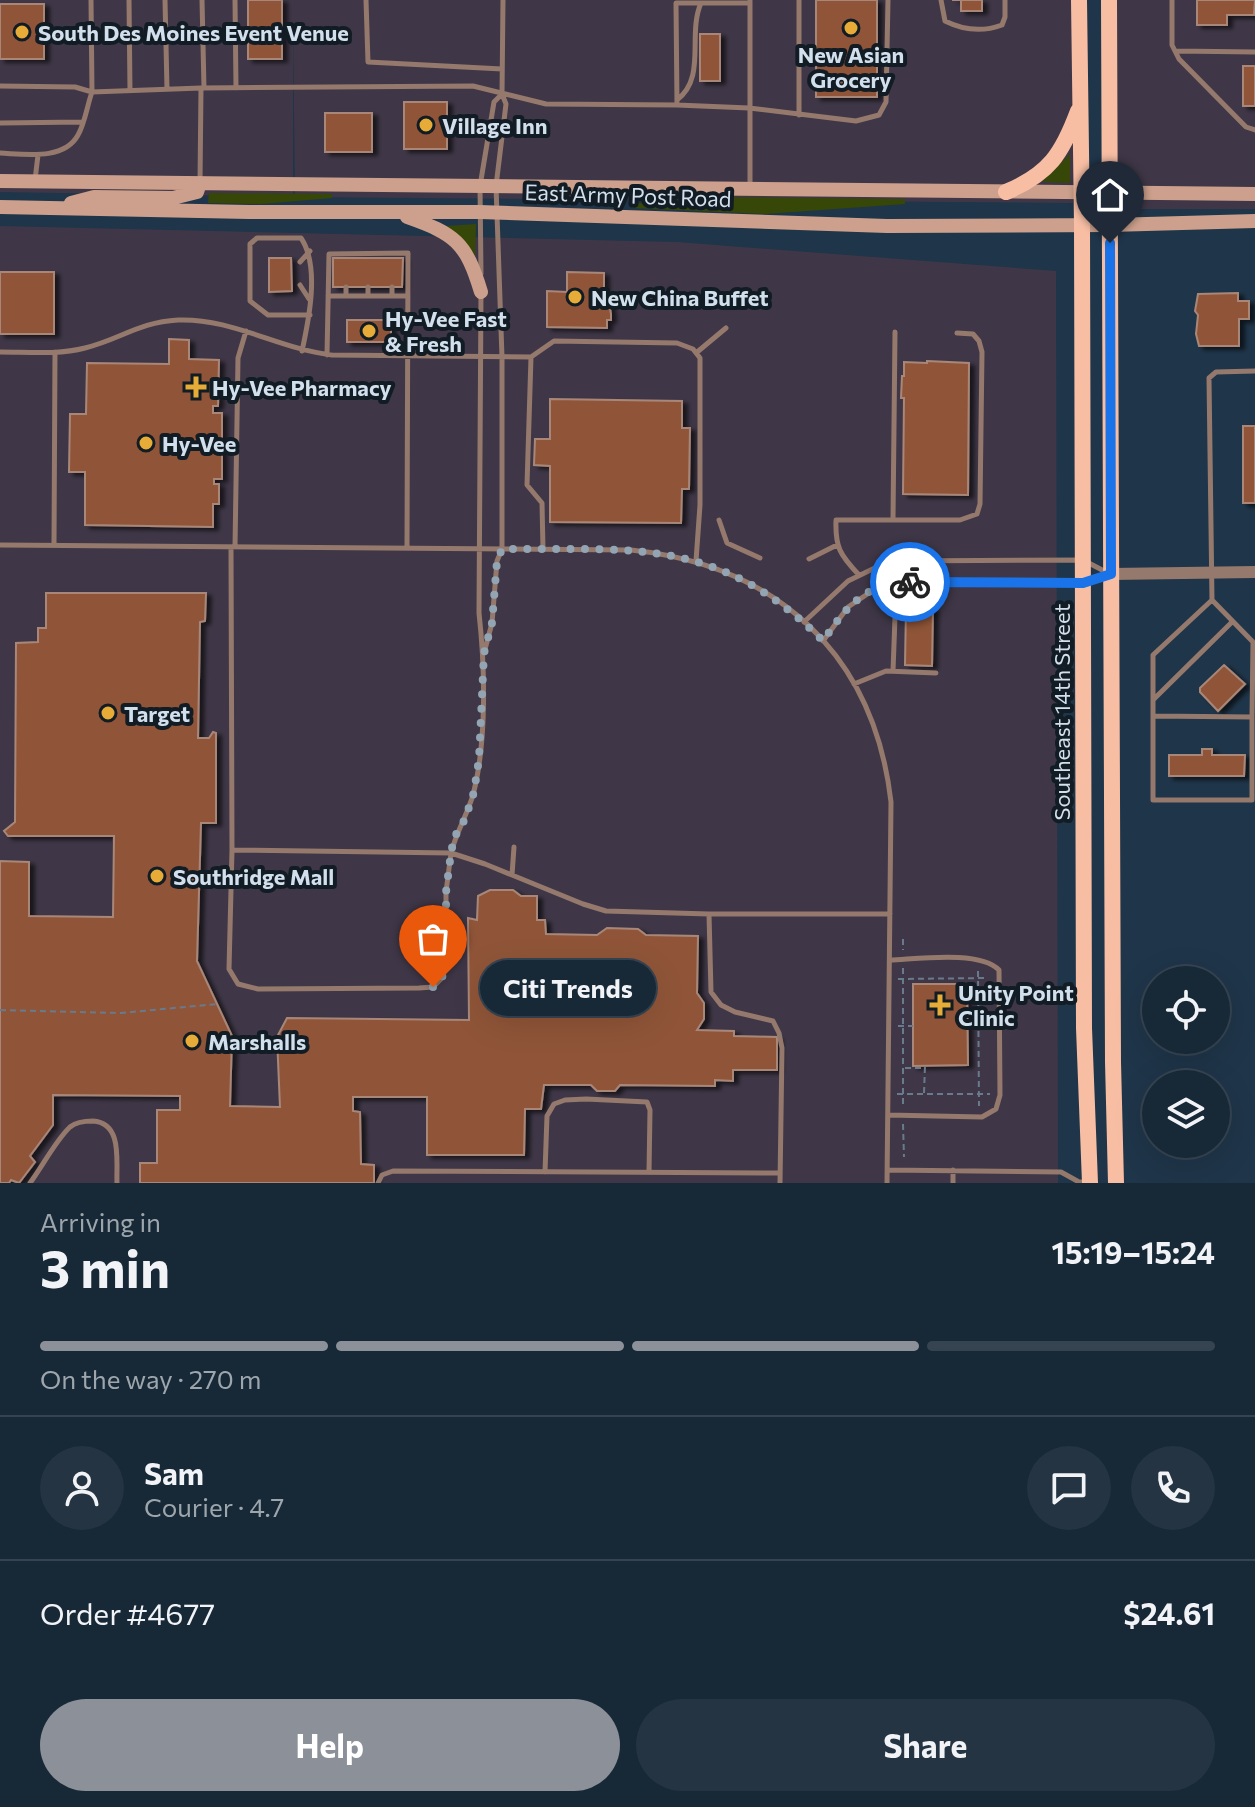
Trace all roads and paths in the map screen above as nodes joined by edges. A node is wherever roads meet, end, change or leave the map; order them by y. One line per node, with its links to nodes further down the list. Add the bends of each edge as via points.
1 (91, 0): 25 (lane)
2 (129, 0): 24 (lane)
3 (165, 0): 23 (lane)
4 (202, 0): 21 (lane)
5 (235, 0): 22 (lane)
6 (366, 0): 19 (lane, via 368,62)
7 (503, 0): 19 (lane)
8 (799, 0): 30 (lane)
9 (888, 0): 30 (lane, via 886,102 879,115 856,121)
10 (941, 0): 11 (lane, via 945,21 989,30 1002,25)
11 (1005, 0)
12 (1079, 0): 27 (main road, Southeast 14th Street)
13 (1109, 0): 43 (main road)
14 (1172, 0): 17 (lane)
15 (750, 2): 16 (lane); 29 (lane)
16 (701, 3): 28 (lane, via 694,18 693,82); 28 (lane, via 676,3)
17 (1176, 51): 18 (lane); 33 (lane, via 1246,127)
18 (1255, 52)
19 (502, 69): 26 (lane)
20 (0, 86): 25 (lane)
21 (203, 88): 22 (lane); 23 (lane); 38 (lane)
22 (236, 88): 26 (lane, via 473,86)
23 (167, 89): 24 (lane)
24 (130, 91): 25 (lane)
25 (92, 92): 31 (lane)
26 (502, 94): 28 (lane, via 546,104); 39 (lane, via 494,102); 40 (lane, via 506,104)
27 (1081, 102): 42 (main road, via 1064,146 1042,173); 44 (main road, Southeast 14th Street)
28 (677, 103): 29 (lane)
29 (749, 108): 30 (lane); 41 (lane)
30 (799, 116)
31 (82, 122): 32 (lane); 35 (lane, via 77,138 55,152)
32 (0, 123)
33 (1255, 130)
34 (0, 153): 35 (lane)
35 (38, 155): 37 (lane)
36 (0, 181): 37 (main road, East Army Post Road)
37 (35, 181): 38 (main road, East Army Post Road)
38 (200, 183): 39 (main road, East Army Post Road); 47 (main road, via 197,192 173,198 94,197)
39 (480, 186): 40 (main road, East Army Post Road); 49 (lane)
40 (496, 186): 41 (main road, East Army Post Road); 50 (lane)
41 (750, 188): 42 (main road, East Army Post Road)
42 (1006, 192): 44 (main road, East Army Post Road)
43 (1110, 192): 44 (main road, East Army Post Road); 45 (main road, East Army Post Road); 53 (main road)
44 (1082, 193): 52 (main road, Southeast 14th Street)
45 (1255, 194)
46 (0, 207): 47 (main road, East Army Post Road)
47 (51, 208): 48 (main road, East Army Post Road)
48 (395, 212): 49 (main road, East Army Post Road); 60 (main road, via 455,239 466,252)
49 (480, 212): 50 (main road, East Army Post Road); 60 (lane)
50 (497, 213): 52 (main road, East Army Post Road, via 887,226); 79 (lane)
51 (1255, 221): 53 (main road, East Army Post Road)
52 (1082, 225): 53 (main road, East Army Post Road); 94 (main road, Southeast 14th Street)
53 (1110, 225): 98 (main road)
54 (310, 251): 55 (lane); 66 (lane); 67 (lane, via 301,238 257,238 250,244 250,301 268,315)
55 (300, 262)
56 (300, 285): 66 (lane)
57 (346, 287): 62 (lane)
58 (368, 287): 63 (lane)
59 (392, 287): 64 (lane)
60 (481, 292): 78 (lane)
61 (328, 296): 62 (lane); 65 (lane, via 329,254 408,253); 76 (lane)
62 (346, 296): 63 (lane)
63 (368, 296): 64 (lane)
64 (392, 296): 65 (lane)
65 (408, 296): 77 (lane)
66 (310, 299): 67 (lane)
67 (310, 315): 72 (lane)
68 (726, 328): 75 (lane)
69 (246, 331): 72 (lane); 74 (lane, via 178,320); 87 (lane, via 238,358)
70 (895, 332): 83 (lane)
71 (957, 333): 83 (lane, via 973,334 982,352 977,514 960,520)
72 (302, 351): 76 (lane)
73 (0, 352): 74 (lane)
74 (55, 352): 85 (lane)
75 (696, 353): 80 (lane, via 677,343 554,341); 95 (lane)
76 (327, 355): 77 (lane)
77 (409, 356): 78 (lane); 88 (lane)
78 (483, 357): 79 (lane); 89 (lane)
79 (502, 357): 80 (lane); 90 (lane)
80 (531, 357): 91 (lane, via 527,485 542,503)
81 (1255, 371): 96 (lane, via 1216,372 1209,378)
82 (719, 520): 92 (lane, via 727,543)
83 (893, 520): 86 (lane, via 836,520)
84 (0, 545): 85 (lane)
85 (54, 545): 87 (lane)
86 (837, 545): 93 (lane); 99 (lane)
87 (233, 547): 88 (lane); 118 (lane)
88 (407, 548): 89 (lane)
89 (480, 549): 90 (lane); 107 (lane)
90 (502, 549): 91 (lane); 107 (lane)
91 (543, 549): 95 (lane, via 631,550)
92 (760, 558)
93 (809, 559)
94 (1083, 560): 98 (lane); 99 (lane, via 898,561); 100 (main road, Southeast 14th Street)
95 (696, 561): 103 (lane, via 765,591)
96 (1213, 572): 97 (street); 98 (street); 101 (lane)
97 (1255, 572)
98 (1111, 574): 100 (lane); 164 (main road)
99 (859, 575): 103 (lane)
100 (1083, 583): 105 (lane, via 881,585 848,607); 157 (main road, Southeast 14th Street, via 1084,1028)
101 (1212, 600): 104 (lane); 114 (lane, via 1182,634 1153,655)
102 (895, 617): 111 (lane)
103 (804, 622): 105 (lane)
104 (1232, 622): 108 (lane); 116 (lane, via 1253,642)
105 (823, 641): 113 (lane)
106 (1193, 645): 108 (lane)
107 (484, 653): 119 (lane, via 474,792)
108 (1200, 653): 110 (lane)
109 (1179, 658): 110 (lane)
110 (1187, 667): 114 (lane)
111 (893, 671): 112 (lane); 113 (lane)
112 (936, 673)
113 (854, 684): 122 (lane, via 872,719 888,774)
114 (1154, 699): 115 (lane)
115 (1153, 716): 116 (lane); 116 (lane, via 1153,800 1252,800)
116 (1252, 717)
117 (514, 847): 120 (lane)
118 (232, 850): 119 (lane); 119 (lane, via 229,969 238,984 258,989 433,987 442,978 446,960)
119 (451, 853): 120 (lane)
120 (512, 875): 121 (lane, via 606,911)
121 (709, 914): 122 (lane); 155 (lane, via 711,992 735,1012 773,1021 779,1033)
122 (890, 914): 125 (lane)
123 (903, 939): 124 (path)
124 (903, 959): 125 (lane); 131 (path); 149 (lane, via 982,960 995,966 1000,975 1000,1100 982,1117)
125 (890, 960): 148 (lane)
126 (978, 968): 130 (path)
127 (989, 978): 130 (path)
128 (897, 979): 131 (path)
129 (922, 979): 130 (path); 131 (path); 132 (path)
130 (978, 979): 139 (path)
131 (903, 980): 136 (path)
132 (923, 984)
133 (217, 1004): 134 (path, via 121,1013)
134 (0, 1010)
135 (897, 1026): 136 (path)
136 (903, 1026): 137 (path); 141 (path)
137 (913, 1026)
138 (968, 1026): 139 (path)
139 (978, 1026): 140 (path); 145 (path)
140 (991, 1026)
141 (903, 1068): 143 (path); 144 (path, via 925,1067)
142 (896, 1094): 143 (path)
143 (903, 1094): 144 (path); 149 (path)
144 (924, 1094): 145 (path)
145 (978, 1094): 146 (path); 147 (path)
146 (990, 1094)
147 (979, 1106)
148 (888, 1115): 149 (lane); 151 (lane)
149 (903, 1116): 150 (path)
150 (904, 1157)
151 (887, 1170): 152 (lane); 162 (lane)
152 (953, 1170): 156 (lane, via 1061,1172); 163 (lane)
153 (545, 1172): 154 (lane); 154 (lane, via 547,1116 554,1104 586,1099 647,1102); 160 (lane, via 393,1171)
154 (649, 1172): 155 (lane)
155 (780, 1173): 161 (lane)
156 (1079, 1182): 157 (lane)
157 (1090, 1182)
158 (30, 1183): 159 (lane, via 71,1126 85,1121 112,1130)
159 (117, 1183)
160 (378, 1183)
161 (780, 1183)
162 (887, 1183)
163 (953, 1183)
164 (1116, 1183)

